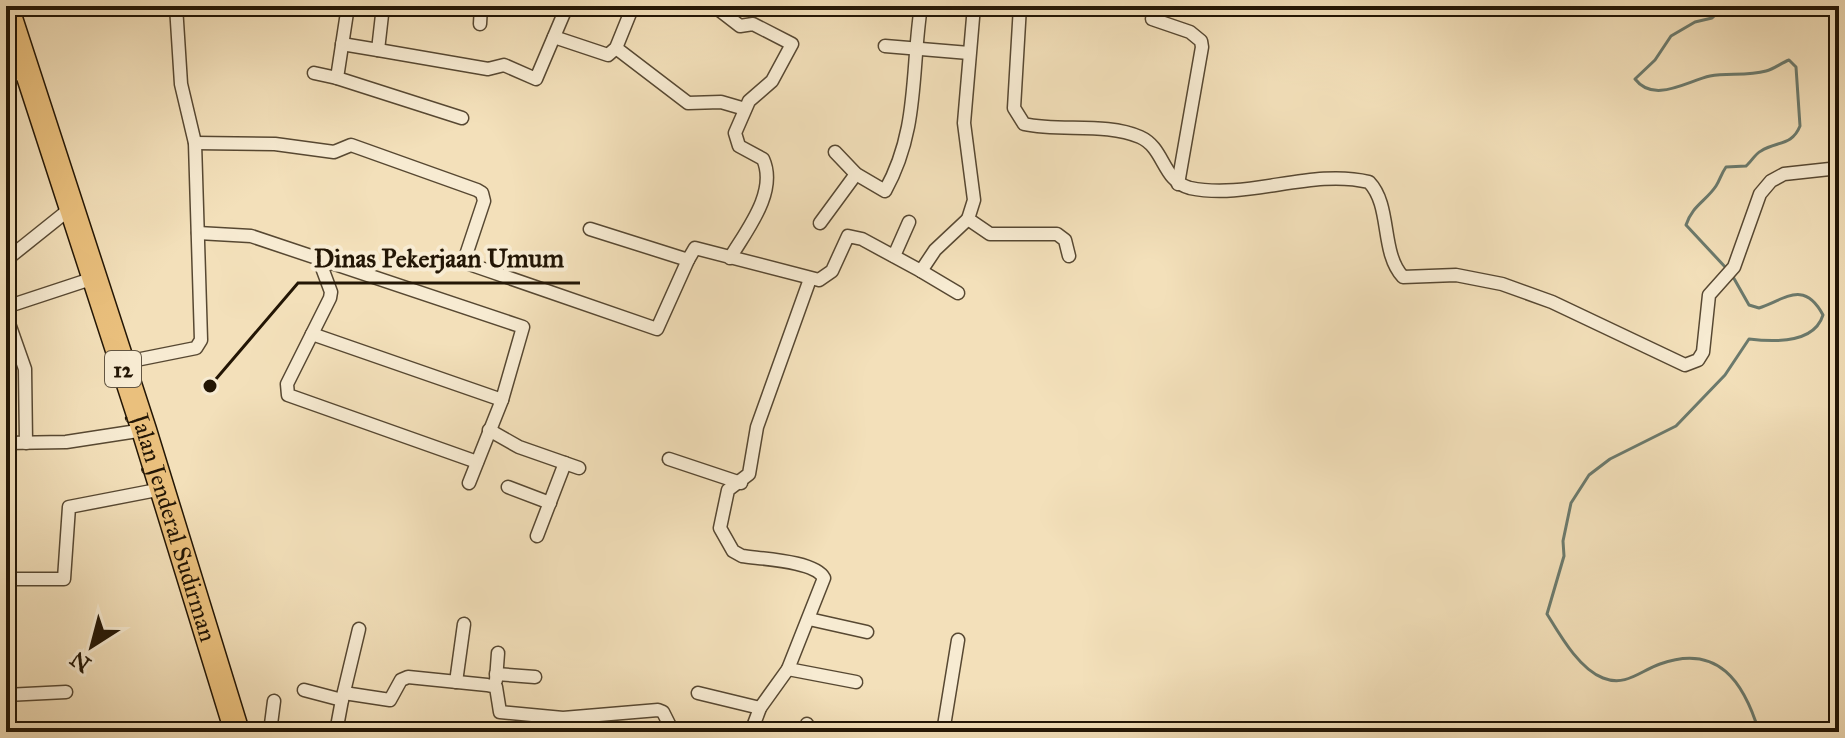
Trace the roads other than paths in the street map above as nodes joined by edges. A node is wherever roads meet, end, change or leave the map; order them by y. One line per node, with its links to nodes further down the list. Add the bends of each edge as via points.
1 (176, 6): 26 (street, via 181,84)
2 (348, 6): 15 (street)
3 (383, 6): 19 (street)
4 (481, 6): 13 (street)
5 (567, 6): 14 (street)
6 (633, 6): 17 (street)
7 (921, 6): 18 (street)
8 (974, 6): 20 (street)
9 (1020, 6): 30 (street, via 1014,108 1021,123 1142,138)
10 (718, 9): 24 (street, via 740,26 753,24 792,43 772,81)
11 (7, 12): 22 (highway, Jalan Jenderal Sudirman / 12)
12 (1152, 19): 30 (street, via 1190,32 1202,47)
13 (480, 24)
14 (554, 37): 17 (street, via 600,54); 19 (street, via 536,79 504,65 488,69)
15 (342, 44): 19 (street); 23 (street)
16 (885, 46): 18 (street)
17 (616, 48): 24 (street, via 688,103 721,102)
18 (914, 48): 20 (street); 29 (street, via 914,105 897,168 885,191)
19 (378, 50)
20 (969, 53): 32 (street, via 964,123 974,200)
21 (314, 73): 23 (street)
22 (17, 74): 31 (highway, Jalan Jenderal Sudirman / 12)
23 (337, 78): 25 (street)
24 (745, 109): 40 (street, via 734,138 763,159 766,186)
25 (462, 118)
26 (195, 143): 36 (street); 42 (street, via 275,144 334,152 351,145 477,190 484,201 466,255 469,264 657,329)
27 (835, 152): 29 (street)
28 (1839, 168): 30 (street, via 1784,174 1760,194 1734,267 1707,299 1703,352 1685,365 1502,284 1456,275 1403,277 1395,267 1376,190 1364,180 1216,191)
29 (856, 174): 34 (street)
30 (1178, 184)
31 (71, 208): 41 (street); 44 (highway, Jalan Jenderal Sudirman / 12)
32 (968, 219): 38 (street, via 990,234 1057,234 1067,243); 43 (street)
33 (909, 222): 37 (street)
34 (820, 223)
35 (590, 229): 42 (street)
36 (198, 233): 39 (street, via 251,236); 50 (street, via 200,343)
37 (894, 256): 43 (street); 45 (street, via 848,236 829,275)
38 (1069, 256)
39 (318, 257): 49 (street, via 331,292); 51 (street, via 518,322 523,333)
40 (730, 258): 42 (street, via 695,248); 45 (street)
41 (6, 260)
42 (688, 260)
43 (921, 271): 46 (street)
44 (94, 278): 47 (street); 50 (highway, Jalan Jenderal Sudirman / 12)
45 (810, 279): 61 (street, via 757,427 749,474)
46 (958, 293)
47 (6, 307)
48 (6, 315): 55 (street, via 25,369)
49 (312, 334): 51 (street); 57 (street, via 287,384 288,395)
50 (121, 363): 52 (highway, Jalan Jenderal Sudirman / 12)
51 (502, 400): 53 (street)
52 (144, 430): 55 (street); 63 (highway, Jalan Jenderal Sudirman / 12)
53 (489, 430): 57 (street); 58 (street)
54 (6, 443): 55 (street)
55 (26, 443)
56 (669, 459): 61 (street)
57 (477, 462): 60 (street)
58 (565, 463): 59 (street); 64 (street)
59 (579, 468)
60 (469, 483)
61 (741, 483): 67 (street, via 728,490 720,528 725,540 742,556 820,571 824,582)
62 (508, 487): 64 (street)
63 (162, 489): 66 (street, via 69,507 64,579); 86 (highway, Jalan Jenderal Sudirman / 12)
64 (550, 503): 65 (street)
65 (537, 536)
66 (6, 579)
67 (809, 619): 70 (street); 73 (street)
68 (464, 624): 76 (street)
69 (359, 629): 82 (street)
70 (867, 632)
71 (958, 640): 91 (street)
72 (498, 653): 75 (street)
73 (788, 669): 77 (street); 84 (street)
74 (535, 677): 75 (street)
75 (496, 680): 76 (street); 85 (street, via 500,712 563,718 658,710)
76 (456, 682): 82 (street, via 405,677 388,701)
77 (856, 682)
78 (304, 690): 82 (street)
79 (66, 692): 81 (street)
80 (698, 693): 84 (street)
81 (6, 695)
82 (343, 697): 88 (street)
83 (274, 701): 87 (street)
84 (760, 708): 90 (street)
85 (673, 730): 89 (street)
86 (237, 732)
87 (270, 732)
88 (336, 732)
89 (690, 732)
90 (751, 732)
91 (943, 732)

